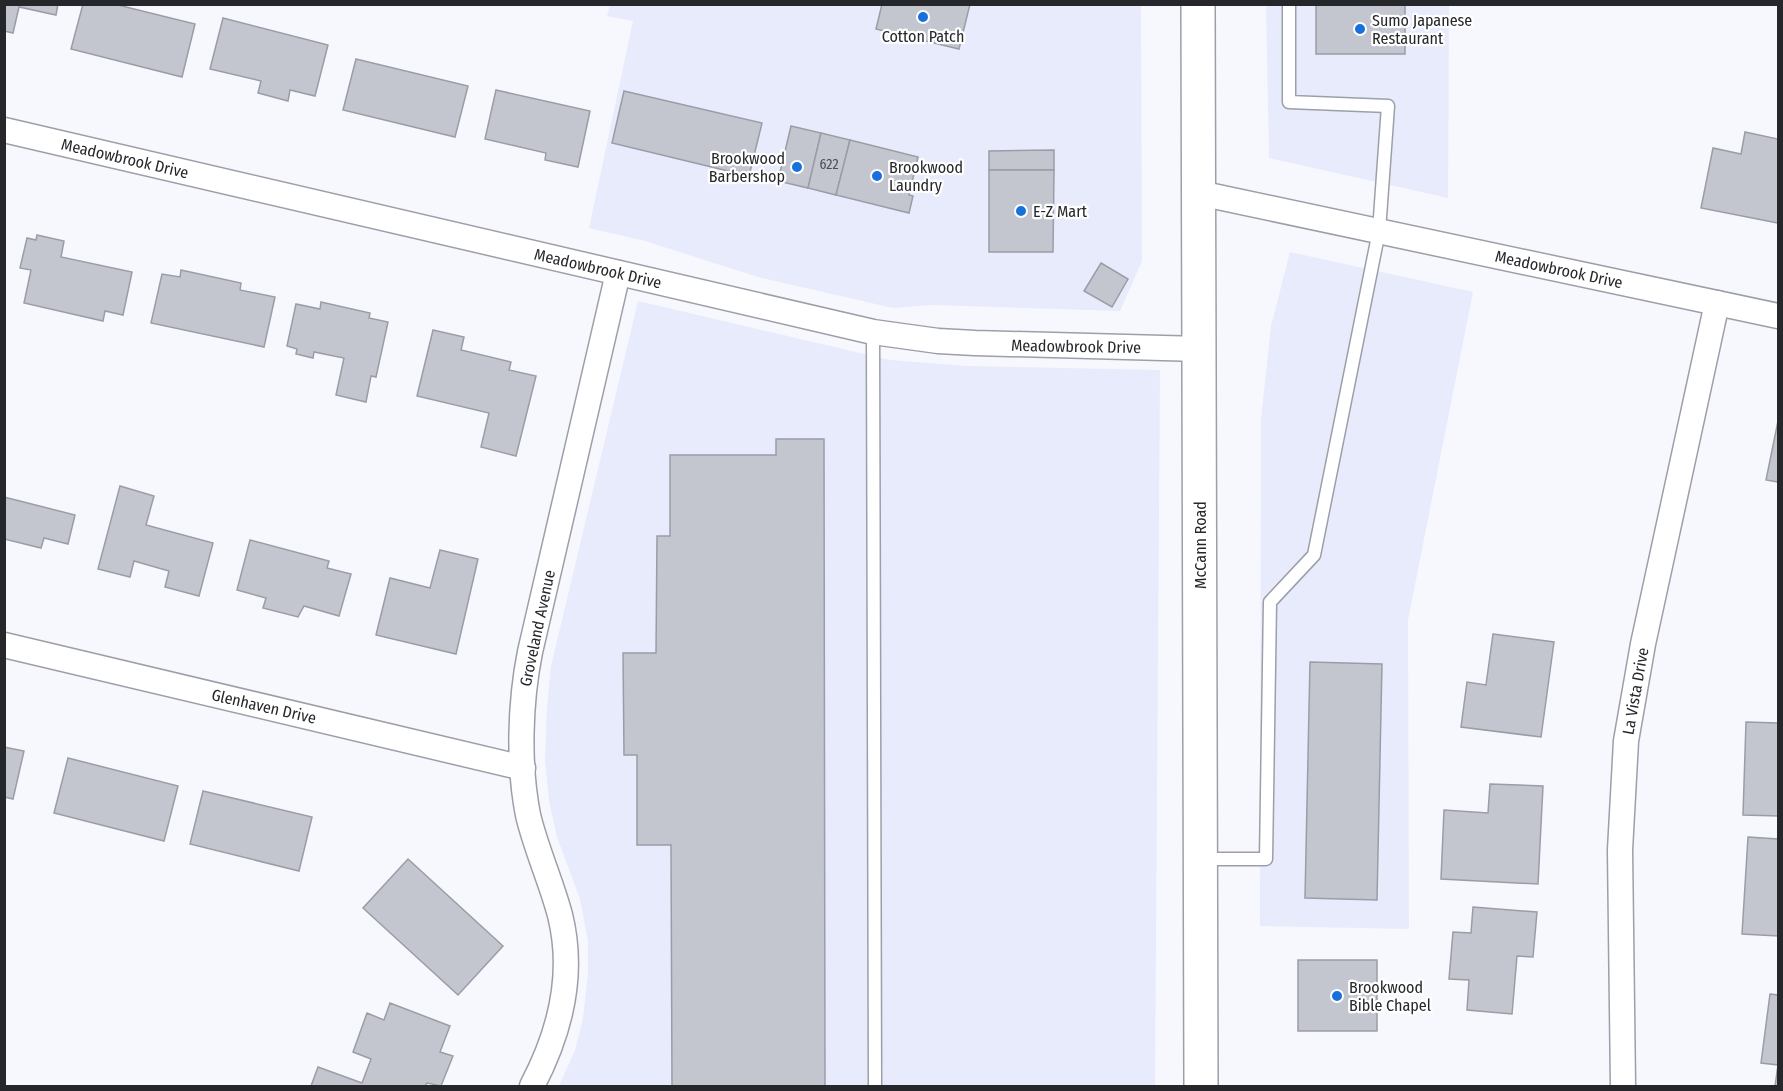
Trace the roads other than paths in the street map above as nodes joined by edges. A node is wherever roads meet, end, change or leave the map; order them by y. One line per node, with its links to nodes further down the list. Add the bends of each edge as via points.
1 (1198, 4): 4 (main road, McCann Road)
2 (1289, 4): 5 (lane, via 1288,102 1388,106)
3 (4, 130): 6 (street, Meadowbrook Drive)
4 (1199, 193): 5 (street, Meadowbrook Drive); 10 (main road, McCann Road)
5 (1379, 231): 7 (street, Meadowbrook Drive); 13 (lane, via 1314,555 1270,602 1266,859)
6 (618, 273): 9 (street, Meadowbrook Drive); 12 (street, Groveland Avenue, via 527,667 522,709)
7 (1717, 303): 8 (street, Meadowbrook Drive); 17 (street, La Vista Drive, via 1643,644 1626,741 1620,850)
8 (1779, 316)
9 (873, 332): 10 (street, Meadowbrook Drive, via 975,343); 15 (lane)
10 (1200, 349): 13 (main road, McCann Road)
11 (4, 645): 12 (street, Glenhaven Drive)
12 (523, 768): 14 (street, Groveland Avenue, via 528,814 559,914 566,956 559,1023)
13 (1200, 859): 16 (main road, McCann Road)
14 (532, 1086)
15 (875, 1086)
16 (1201, 1086)
17 (1623, 1086)

